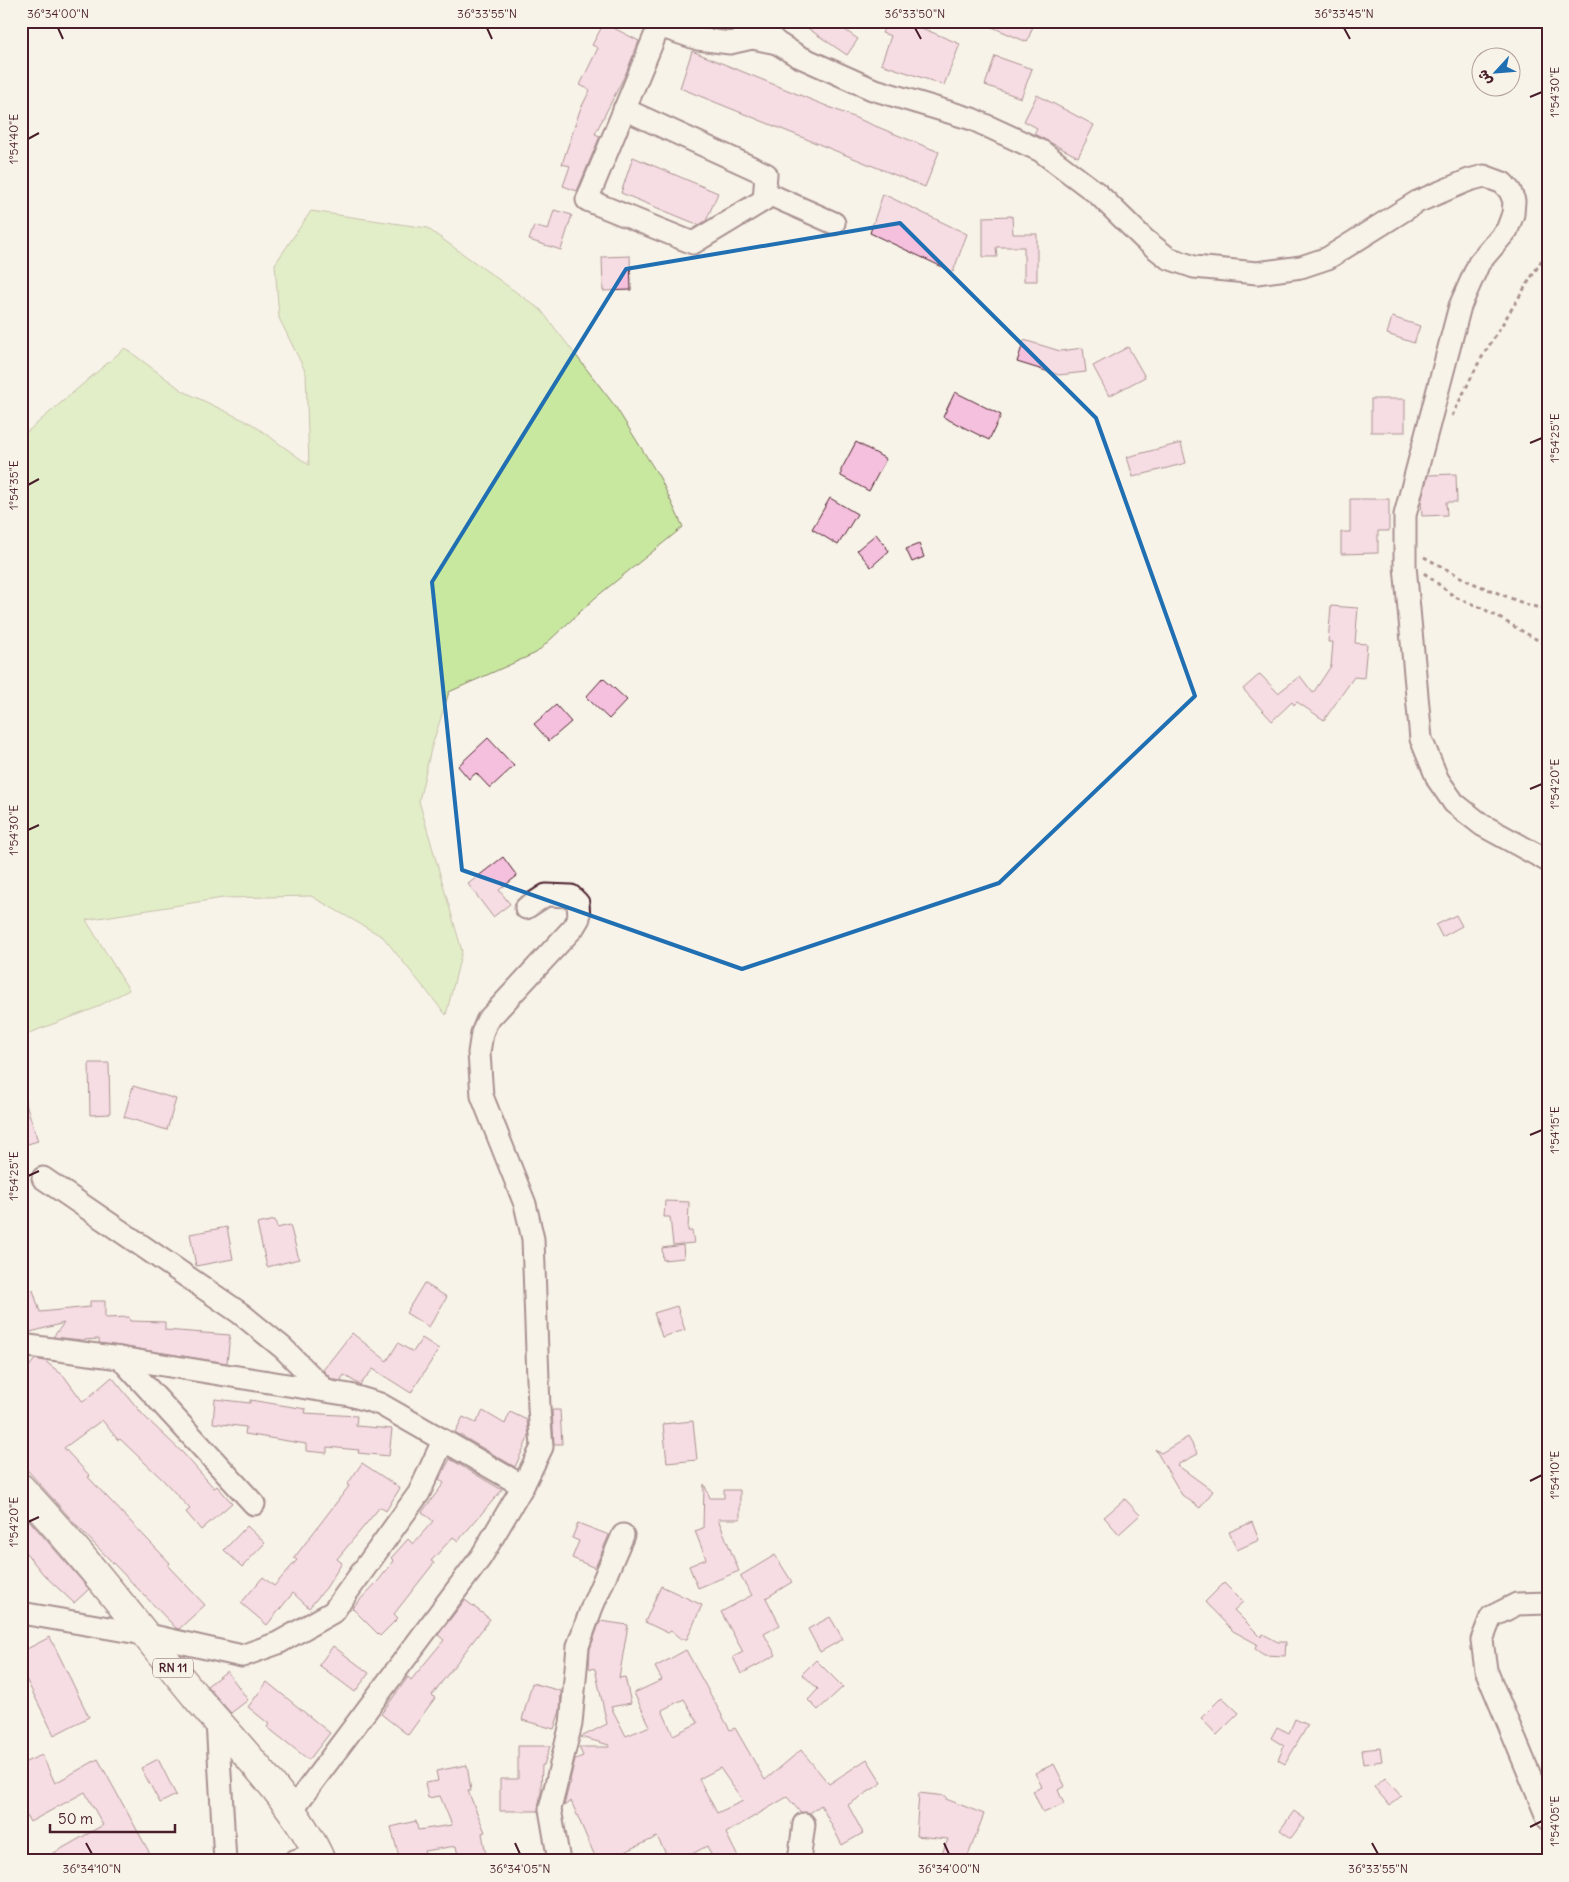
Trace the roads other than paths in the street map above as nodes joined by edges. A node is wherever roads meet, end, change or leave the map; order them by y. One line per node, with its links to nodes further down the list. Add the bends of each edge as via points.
1 (755, 21): 3 (street)
2 (660, 24): 3 (street, via 698,39 730,43 752,38); 4 (street)
3 (777, 43): 7 (street, via 798,56 872,89 972,119 1041,152 1098,194 1144,240 1168,258 1194,267 1256,273 1301,267 1328,258 1417,202 1469,180 1484,176 1503,183 1514,201 1513,214 1507,230 1479,263 1460,306 1406,515 1405,557 1421,739 1438,780 1454,803 1482,825)
4 (624, 109): 5 (street, via 766,174); 5 (street, via 587,200 693,242 764,200)
5 (766, 193): 6 (street)
6 (834, 223)
7 (1548, 861)
8 (526, 908): 14 (street, via 546,895 570,896 578,903 578,918 573,928 487,1021 479,1053 482,1096 525,1204 533,1239 542,1446)
9 (43, 1178): 12 (street, via 240,1313 283,1348)
10 (21, 1345): 11 (street)
11 (120, 1358): 12 (street); 16 (street)
12 (325, 1390): 13 (street, via 380,1404)
13 (443, 1440): 14 (street); 20 (street, via 419,1493 333,1612 278,1643 242,1656)
14 (523, 1486): 22 (street, via 481,1557)
15 (21, 1488): 20 (main road, RN 11, via 66,1536)
16 (254, 1504)
17 (623, 1535): 27 (street, via 578,1646 571,1724 550,1809)
18 (1548, 1603): 23 (street, via 1517,1604 1491,1617 1482,1640 1486,1670)
19 (21, 1613): 20 (street)
20 (144, 1634): 21 (main road, RN 11)
21 (217, 1721): 22 (main road, RN 11); 26 (street)
22 (292, 1810): 25 (main road, RN 11)
23 (1548, 1819)
24 (804, 1824): 28 (street)
25 (315, 1859)
26 (226, 1861)
27 (559, 1861)
28 (799, 1861)

